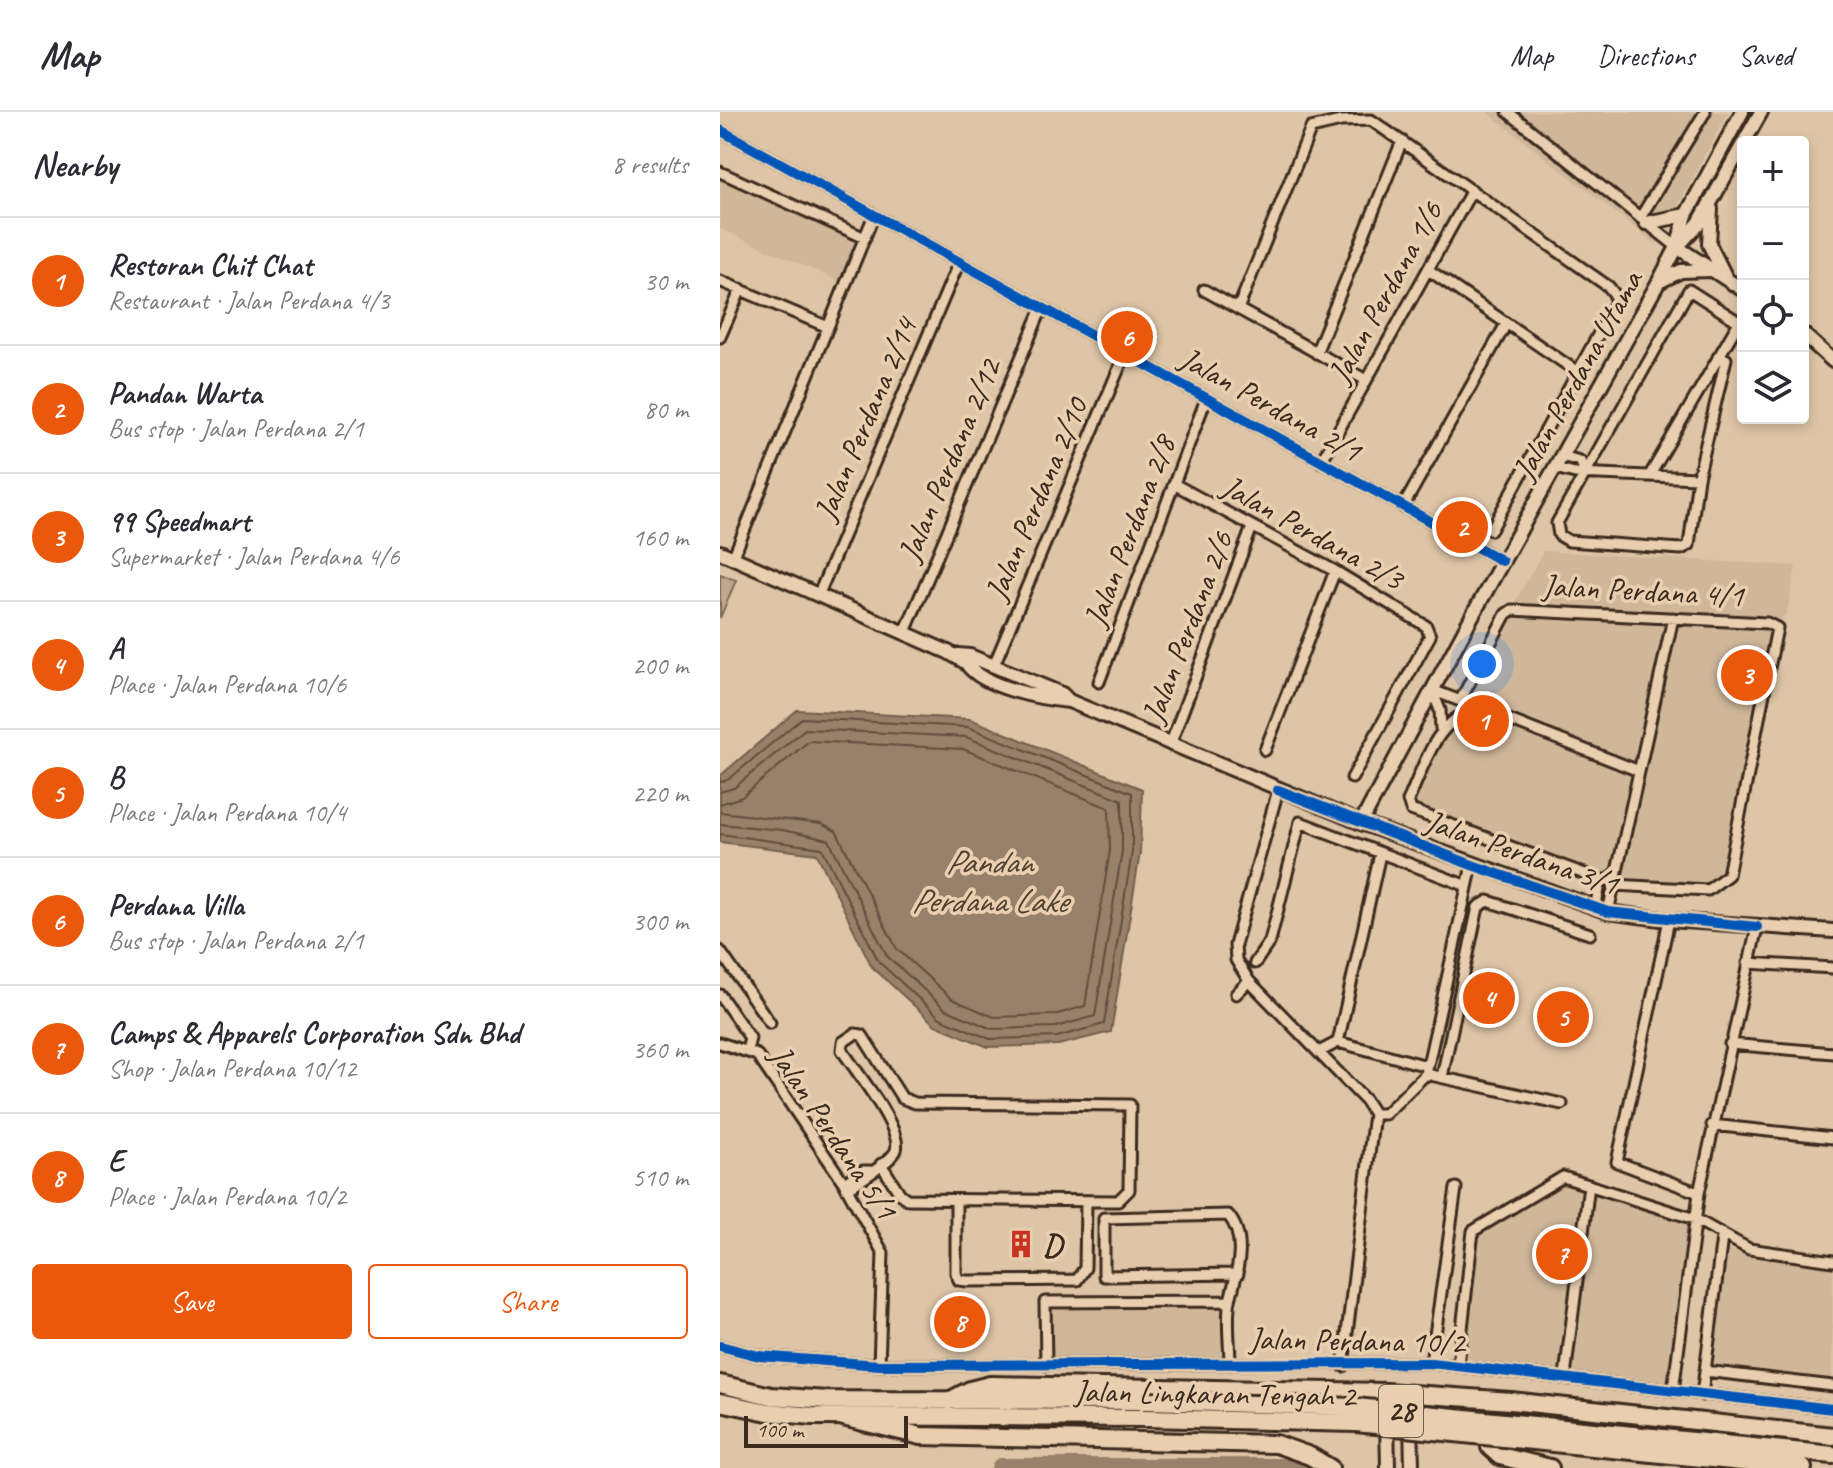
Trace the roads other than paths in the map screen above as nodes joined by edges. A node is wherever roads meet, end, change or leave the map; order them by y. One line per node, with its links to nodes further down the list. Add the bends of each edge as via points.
1 (1508, 112): 14 (street)
2 (1705, 112): 14 (street)
3 (1742, 112): 13 (street, Jalan Perdana Utama)
4 (1761, 112): 6 (street, Jalan Perdana Utama)
5 (720, 130): 12 (street, Jalan Perdana 2/1)
6 (1748, 136)
7 (1402, 141): 10 (street); 27 (street, via 1371,120 1311,128); 32 (street)
8 (1737, 155): 11 (street, Jalan Perdana Utama)
9 (720, 172): 15 (street)
10 (1472, 190): 18 (street, Jalan Perdana 1/6); 36 (street, via 1615,295)
11 (1713, 198): 16 (street, Jalan Perdana Utama); 20 (street, via 1709,244)
12 (874, 215): 15 (street); 17 (street, Jalan Perdana 2/1)
13 (1686, 215): 14 (street); 16 (street, Jalan Perdana Utama)
14 (1643, 221): 16 (street)
15 (865, 238): 29 (street)
16 (1677, 247): 19 (street, Jalan Perdana Utama); 22 (street, Jalan Perdana Utama)
17 (959, 262): 26 (street, Jalan Perdana 2/1); 52 (street, Jalan Perdana 2/14)
18 (1430, 271): 28 (street); 37 (street, Jalan Perdana 1/6)
19 (1713, 271): 20 (street, Jalan Perdana Utama); 22 (street, via 1681,271)
20 (1726, 278): 23 (street, Jalan Perdana Utama)
21 (720, 281): 24 (street)
22 (1658, 283): 40 (street, Jalan Perdana Utama)
23 (1737, 286)
24 (741, 289): 29 (street); 30 (street)
25 (1204, 290): 27 (street)
26 (1042, 308): 33 (street, Jalan Perdana 2/1); 54 (street, Jalan Perdana 2/12)
27 (1238, 309): 32 (street)
28 (1506, 324): 36 (street); 45 (street)
29 (828, 327): 49 (street)
30 (720, 337)
31 (1809, 339): 35 (street)
32 (1316, 353): 37 (street)
33 (1125, 354): 38 (street, Jalan Perdana 2/1); 56 (street, Jalan Perdana 2/10)
34 (1718, 357): 41 (street, via 1739,322 1689,290); 42 (street); 43 (street, via 1726,359)
35 (1833, 361)
36 (1579, 373): 47 (street)
37 (1366, 380): 39 (street, Jalan Perdana 1/6)
38 (1206, 399): 39 (street, Jalan Perdana 2/1); 44 (street, Jalan Perdana 2/8)
39 (1321, 462): 45 (street, Jalan Perdana 2/1)
40 (1558, 462): 41 (street, via 1575,473); 50 (street, Jalan Perdana Utama)
41 (1585, 471): 42 (street); 43 (street, via 1557,523 1559,535 1569,541 1681,549 1693,537)
42 (1650, 475): 43 (street)
43 (1698, 478)
44 (1174, 484): 46 (street, Jalan Perdana 2/3); 57 (street, Jalan Perdana 2/8)
45 (1403, 507): 50 (street, Jalan Perdana 2/1)
46 (1252, 527): 51 (street, Jalan Perdana 2/3); 63 (street, Jalan Perdana 2/6)
47 (1491, 530)
48 (720, 552): 49 (street, Jalan Perdana 3/1)
49 (733, 558): 52 (street, Jalan Perdana 3/1)
50 (1502, 561): 58 (street, Jalan Perdana Utama)
51 (1335, 571): 64 (street); 66 (street, Jalan Perdana 2/3, via 1426,626 1430,636)
52 (818, 596): 54 (street, Jalan Perdana 3/1)
53 (1673, 618): 60 (street, Jalan Perdana 4/1, via 1519,609 1506,614); 65 (street); 73 (street, Jalan Perdana 4/1, via 1767,623 1777,628 1731,862 1728,875 1708,890)
54 (905, 632): 55 (street, Jalan Perdana 3/1)
55 (955, 655): 56 (street, Jalan Perdana 3/1); 59 (street, Jalan Perdana 3/1, via 974,674 1040,699)
56 (994, 665): 59 (street, Jalan Perdana 3/1, via 1062,694)
57 (1099, 682)
58 (1432, 690): 60 (street); 62 (street); 68 (street, Jalan Perdana Utama)
59 (1064, 701): 63 (street, Jalan Perdana 3/1)
60 (1460, 701): 61 (street)
61 (1479, 708): 62 (street); 65 (street)
62 (1441, 729): 72 (street, via 1408,801 1411,810)
63 (1170, 745): 67 (street, Jalan Perdana 3/1)
64 (1265, 750)
65 (1639, 771): 71 (street)
66 (1352, 778)
67 (1278, 790): 68 (street, Jalan Perdana 3/1); 84 (street, via 1235,945 1236,960)
68 (1361, 823): 70 (street, Jalan Perdana 3/1)
69 (1380, 854): 74 (street); 81 (street, via 1300,822 1270,941); 89 (street)
70 (1472, 865): 74 (street); 75 (street, Jalan Perdana 3/1)
71 (1616, 873): 72 (street); 73 (street)
72 (1601, 880): 75 (street)
73 (1614, 885): 75 (street)
74 (1467, 886): 96 (street)
75 (1601, 910): 76 (street, Jalan Perdana 3/1)
76 (1669, 920): 77 (street, Jalan Perdana 3/1); 106 (street, via 1617,1162)
77 (1757, 927): 78 (street, Jalan Perdana 3/1); 82 (street)
78 (1833, 931)
79 (1590, 934): 97 (street, via 1482,902)
80 (720, 951): 87 (street)
81 (1255, 963)
82 (1748, 963): 83 (street); 91 (street)
83 (1833, 968)
84 (1249, 981): 85 (street); 94 (street)
85 (1236, 994)
86 (720, 995): 88 (street)
87 (770, 1023)
88 (744, 1030): 92 (street); 93 (street, via 750,1038)
89 (1338, 1042): 94 (street); 96 (street)
90 (720, 1043): 92 (street, Jalan Perdana 5/1)
91 (1730, 1044): 95 (street); 100 (street)
92 (733, 1047): 93 (street, Jalan Perdana 5/1)
93 (747, 1051): 104 (street, Jalan Perdana 5/1, via 757,1055)
94 (1319, 1052): 99 (street)
95 (1833, 1053)
96 (1427, 1070): 97 (street); 99 (street, via 1385,1114)
97 (1442, 1077): 98 (street)
98 (1562, 1104)
99 (1374, 1114): 120 (street)
100 (1712, 1125): 101 (street); 106 (street)
101 (1833, 1138)
102 (881, 1164): 104 (street); 107 (street, via 907,1199); 108 (street, via 896,1150 894,1131 842,1050 843,1042 855,1034 862,1035 902,1098 915,1103 1130,1105 1129,1190 1118,1201)
103 (1589, 1185): 109 (street); 119 (street, via 1563,1177 1473,1231); 122 (street)
104 (845, 1186): 117 (street, Jalan Perdana 5/1, via 883,1253)
105 (1456, 1188): 115 (street)
106 (1699, 1193): 109 (street)
107 (956, 1200): 108 (street); 108 (street, via 956,1273 967,1281 1077,1280 1085,1268)
108 (1086, 1202)
109 (1695, 1219): 110 (street); 126 (street)
110 (1722, 1237): 111 (street, via 1749,1249); 121 (street)
111 (1833, 1261)
112 (1238, 1274): 112 (street, via 1239,1228 1228,1215 1109,1215 1102,1225 1104,1276); 113 (street)
113 (1230, 1301): 116 (street); 118 (street, via 1045,1302)
114 (720, 1346): 117 (street, Jalan Perdana 10/2, via 759,1356)
115 (1431, 1363): 119 (street, Jalan Perdana 10/2); 120 (street, Jalan Perdana 10/2)
116 (1230, 1364): 118 (street, Jalan Perdana 10/2); 120 (street, Jalan Perdana 10/2)
117 (879, 1365): 118 (street, Jalan Perdana 10/2)
118 (1046, 1365)
119 (1458, 1365): 122 (street, Jalan Perdana 10/2)
120 (1343, 1366)
121 (1705, 1371): 124 (street); 129 (street)
122 (1565, 1376): 126 (street, Jalan Perdana 10/2)
123 (720, 1384): 130 (highway, Jalan Lingkaran Tengah 2 / 28, via 771,1396)
124 (1833, 1386)
125 (1282, 1388): 127 (highway); 130 (highway, via 990,1385); 138 (highway, via 1299,1400 1304,1418 1298,1434)
126 (1673, 1391): 129 (street, Jalan Perdana 10/2)
127 (1386, 1392): 128 (highway); 140 (street)
128 (1411, 1393): 131 (highway); 141 (street)
129 (1702, 1395): 133 (street, Jalan Perdana 10/2)
130 (949, 1401): 134 (highway, Jalan Lingkaran Tengah 2 / 28)
131 (1511, 1401): 136 (highway); 143 (highway, via 1495,1411 1488,1430 1490,1447 1500,1456)
132 (720, 1402): 135 (highway, Jalan Lingkaran Tengah 2 / 28, via 768,1412)
133 (1833, 1407)
134 (1147, 1410): 135 (highway, Jalan Lingkaran Tengah 2 / 28); 137 (highway, Jalan Lingkaran Tengah 2 / 28, bridge)
135 (843, 1417): 138 (highway, via 921,1436)
136 (1833, 1436)
137 (1652, 1445): 139 (highway, Jalan Lingkaran Tengah 2 / 28); 144 (highway, Jalan Lingkaran Tengah 2 / 28)
138 (1284, 1446): 142 (highway)
139 (1833, 1455)
140 (1388, 1461)
141 (1412, 1462)
142 (1330, 1468)
143 (1550, 1468)
144 (1803, 1468)

